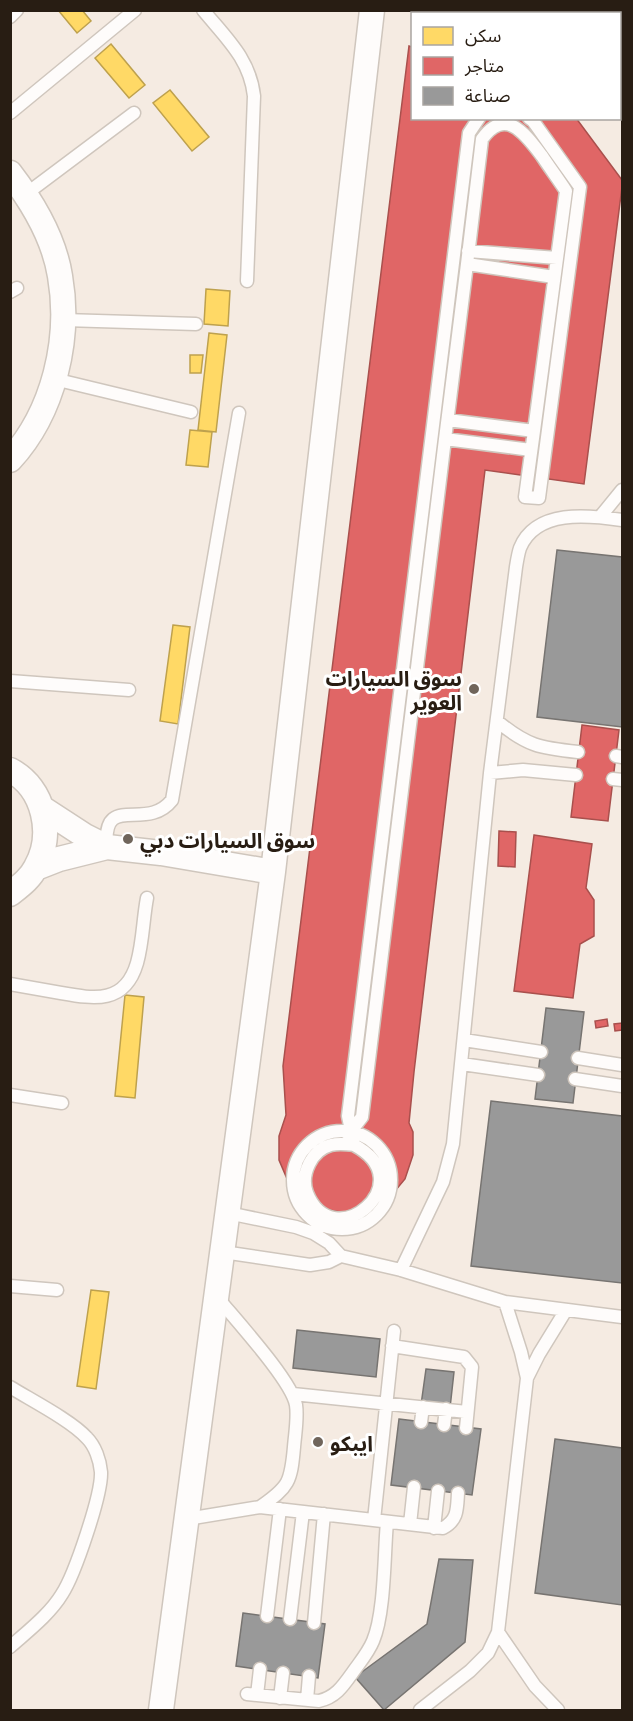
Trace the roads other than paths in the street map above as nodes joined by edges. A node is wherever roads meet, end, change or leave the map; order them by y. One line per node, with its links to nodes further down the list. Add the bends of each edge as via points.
1 (16, 10): 5 (lane)
2 (135, 10): 7 (lane)
3 (203, 10): 15 (lane, via 238,52 252,80)
4 (372, 10): 39 (street)
5 (10, 17)
6 (134, 112): 11 (lane)
7 (10, 113)
8 (478, 120): 53 (lane, via 469,134)
9 (532, 120): 24 (lane, via 580,187 539,498 525,497)
10 (10, 173): 11 (street)
11 (26, 194): 16 (street, via 46,230 60,274)
12 (468, 257): 13 (lane); 13 (lane, via 482,139 489,129 501,124 524,132 566,191); 14 (lane); 21 (lane)
13 (557, 258): 14 (lane)
14 (554, 277): 22 (lane)
15 (247, 281)
16 (64, 320): 17 (lane); 18 (street)
17 (196, 324)
18 (54, 379): 19 (lane); 25 (street, via 44,409 21,449)
19 (190, 412)
20 (239, 413): 37 (lane, via 172,800 165,810 149,815 113,818 106,831)
21 (448, 420): 22 (lane); 23 (lane)
22 (534, 431): 24 (lane)
23 (445, 439): 24 (lane); 54 (lane)
24 (531, 450)
25 (10, 460)
26 (622, 490): 27 (lane)
27 (600, 517): 28 (lane); 31 (lane, via 548,521 531,531 520,548)
28 (622, 520)
29 (10, 681): 30 (lane)
30 (129, 690)
31 (497, 721): 32 (lane, via 526,742); 34 (lane)
32 (579, 752)
33 (13, 769): 36 (street, via 33,789)
34 (490, 773): 35 (lane, via 523,770); 43 (lane)
35 (576, 775)
36 (42, 808): 37 (street); 38 (street, via 46,828 44,849)
37 (107, 847): 38 (street); 39 (street)
38 (36, 868): 40 (street)
39 (273, 873): 59 (street)
40 (10, 894)
41 (147, 898): 42 (lane, via 137,962 120,989 105,997 88,998)
42 (10, 984)
43 (464, 1040): 44 (lane); 46 (lane)
44 (541, 1052)
45 (578, 1058): 47 (lane)
46 (462, 1064): 48 (lane); 62 (lane, via 453,1144 443,1182)
47 (622, 1065)
48 (538, 1075)
49 (575, 1079): 50 (lane)
50 (622, 1086)
51 (10, 1095): 52 (lane)
52 (62, 1103)
53 (348, 1116): 55 (lane); 56 (lane)
54 (362, 1117): 55 (lane); 57 (lane)
55 (351, 1132): 56 (lane, via 336,1131); 57 (lane); 58 (lane)
56 (322, 1136): 57 (lane, via 308,1144 298,1158 293,1174 294,1191 311,1220 343,1230 360,1227 374,1218 391,1189 391,1172)
57 (374, 1143)
58 (348, 1144): 58 (lane, via 329,1146 317,1153 305,1175 310,1200 330,1216 356,1216 367,1209 379,1186 379,1173 370,1156)
59 (228, 1213): 60 (street); 61 (lane, via 313,1233 329,1242)
60 (223, 1252): 61 (lane, via 310,1265 329,1263); 65 (street)
61 (341, 1256): 62 (lane)
62 (401, 1270): 66 (lane)
63 (10, 1286): 64 (lane)
64 (57, 1290)
65 (217, 1297): 73 (lane); 88 (street)
66 (505, 1302): 67 (lane); 71 (lane)
67 (566, 1310): 68 (lane); 71 (lane)
68 (622, 1317)
69 (394, 1331): 70 (lane)
70 (392, 1346): 74 (lane); 77 (lane, via 469,1361 472,1367)
71 (527, 1378): 95 (lane)
72 (10, 1387): 96 (lane, via 88,1438 101,1470 100,1487 74,1572 62,1595)
73 (293, 1394): 74 (lane); 84 (lane, via 297,1406 291,1475 278,1494)
74 (386, 1404): 75 (lane); 89 (lane)
75 (423, 1407): 76 (lane); 78 (lane)
76 (446, 1409): 77 (lane); 79 (lane)
77 (467, 1412): 80 (lane)
78 (421, 1422)
79 (444, 1425)
80 (466, 1428)
81 (414, 1487): 90 (lane)
82 (438, 1491): 91 (lane)
83 (458, 1493): 91 (lane, via 456,1516 451,1524)
84 (260, 1508): 85 (lane); 88 (lane)
85 (280, 1509): 86 (lane); 92 (lane)
86 (303, 1512): 87 (lane); 93 (lane)
87 (324, 1514): 89 (lane); 94 (lane)
88 (187, 1519): 102 (street)
89 (380, 1521): 90 (lane); 101 (lane, via 380,1612 373,1641 337,1694 318,1701)
90 (410, 1524): 91 (lane)
91 (434, 1528)
92 (267, 1616)
93 (290, 1619)
94 (314, 1623)
95 (498, 1632): 103 (lane, via 488,1653); 104 (lane, via 535,1686)
96 (10, 1647)
97 (260, 1669): 100 (lane, via 252,1695)
98 (283, 1673): 100 (lane)
99 (309, 1676): 101 (lane)
100 (280, 1698): 101 (lane)
101 (307, 1700)
102 (161, 1710)
103 (420, 1710)
104 (558, 1710)

